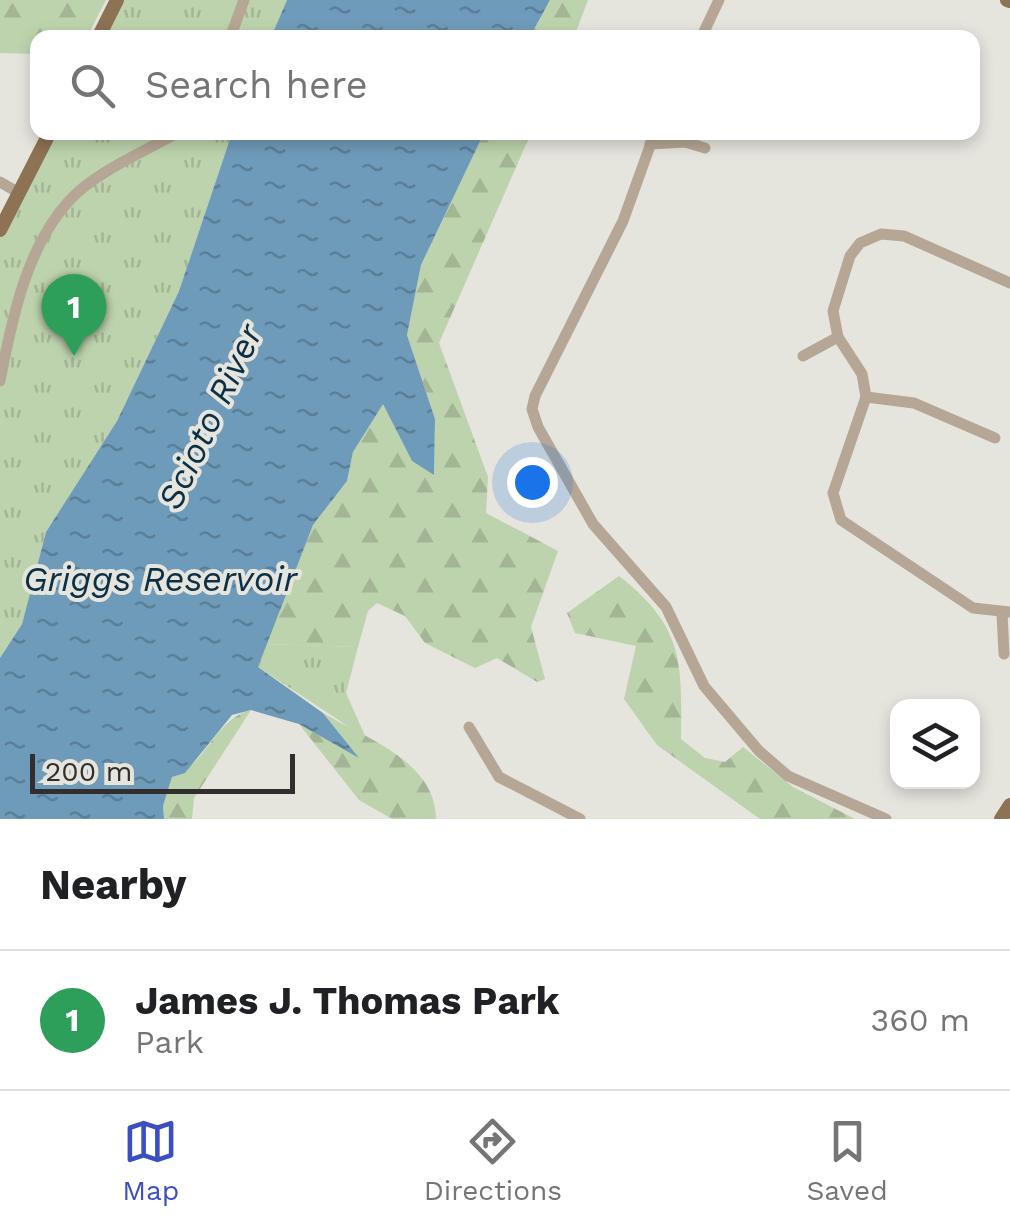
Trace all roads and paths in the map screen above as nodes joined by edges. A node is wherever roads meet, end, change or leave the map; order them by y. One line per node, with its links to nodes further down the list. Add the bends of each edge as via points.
1 (118, 0): 4 (main road)
2 (244, 0): 5 (street)
3 (719, 0): 6 (street)
4 (102, 30)
5 (233, 30)
6 (705, 30)
7 (46, 140): 13 (main road)
8 (166, 140): 17 (street, via 79,192 53,226 26,274)
9 (651, 140): 27 (street, via 624,221 532,410 593,524 666,607 704,686 747,738 788,776)
10 (668, 140): 11 (street)
11 (705, 148)
12 (0, 182): 13 (street)
13 (19, 193): 14 (main road)
14 (0, 230)
15 (1010, 283): 16 (street, via 904,236 873,236 860,244 837,286 832,311)
16 (838, 336): 18 (street); 20 (street, via 862,374)
17 (2, 356): 19 (street)
18 (803, 356)
19 (0, 382)
20 (866, 397): 21 (street, via 914,403); 22 (street, via 836,480 835,506 852,530 973,608)
21 (995, 438)
22 (1006, 612): 23 (street)
23 (1004, 654)
24 (469, 727): 26 (street, via 499,777)
25 (1010, 805): 28 (main road)
26 (580, 819)
27 (886, 819)
28 (1001, 819)

